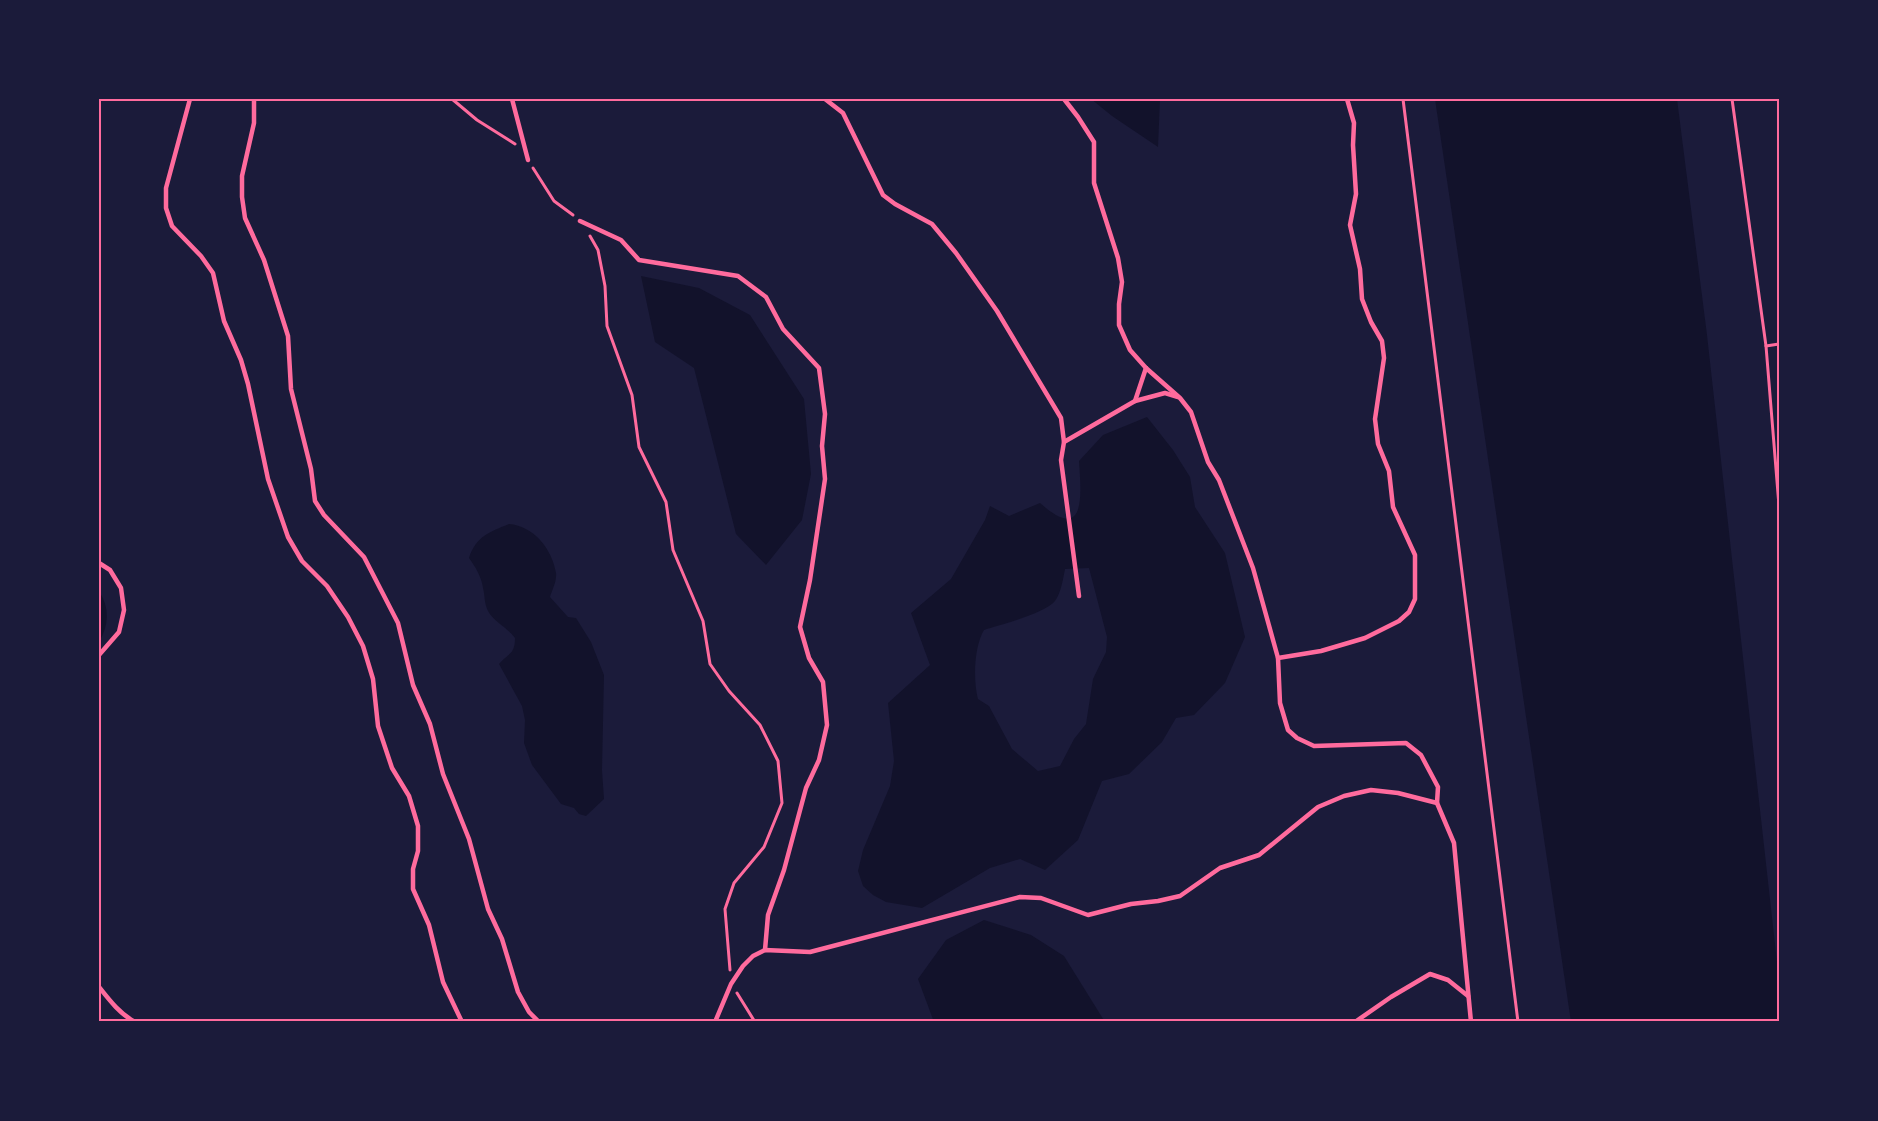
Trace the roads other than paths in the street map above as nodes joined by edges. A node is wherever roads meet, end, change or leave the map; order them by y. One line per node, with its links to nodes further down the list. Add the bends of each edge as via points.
1 (190, 99): 22 (lane, via 166,188 166,208 172,226 213,273 224,321 248,384 268,479 288,537 303,561 327,586 363,646 373,679 378,726 418,826 412,889 429,925 443,982)
2 (254, 99): 23 (lane, via 254,123 242,176 245,219 264,260 288,336 291,389 315,501 364,557 398,623 410,678 430,724 488,909 518,992)
3 (512, 99): 7 (lane)
4 (825, 99): 12 (lane, via 843,113 883,195 932,224 983,291 1056,408)
5 (1064, 99): 9 (lane, via 1094,142 1094,183 1122,282 1119,325 1130,351)
6 (1347, 99): 16 (lane, via 1354,123 1356,194 1350,225 1362,298 1382,341 1384,358 1375,419 1378,444 1389,471 1393,507 1414,555 1415,599 1399,621 1365,638)
7 (528, 160)
8 (580, 220): 18 (lane, via 621,240 639,260 738,276 766,297 783,329 819,368 825,414 825,478 800,627 809,658 823,681 827,725 768,915)
9 (1146, 369): 10 (lane); 11 (lane)
10 (1180, 398): 11 (lane, via 1165,393); 16 (lane, via 1191,412 1253,568)
11 (1135, 401): 12 (lane)
12 (1064, 442): 14 (lane, via 1061,460)
13 (99, 563): 15 (lane, via 110,570 121,588 124,610 119,632)
14 (1079, 596)
15 (99, 655)
16 (1278, 658): 17 (lane, via 1280,703 1287,730 1314,746 1406,743 1420,755 1438,787)
17 (1437, 803): 18 (lane, via 1371,790 1344,796 1318,807 1259,855 1220,868 1180,896 1158,901 1088,915 1041,898 1020,897 810,952); 20 (lane, via 1454,843)
18 (765, 950): 24 (lane, via 743,966)
19 (99, 987): 21 (lane, via 112,1004)
20 (1468, 996): 25 (lane, via 1448,980 1430,974); 26 (lane)
21 (135, 1022)
22 (462, 1022)
23 (539, 1022)
24 (715, 1022)
25 (1355, 1022)
26 (1471, 1022)

